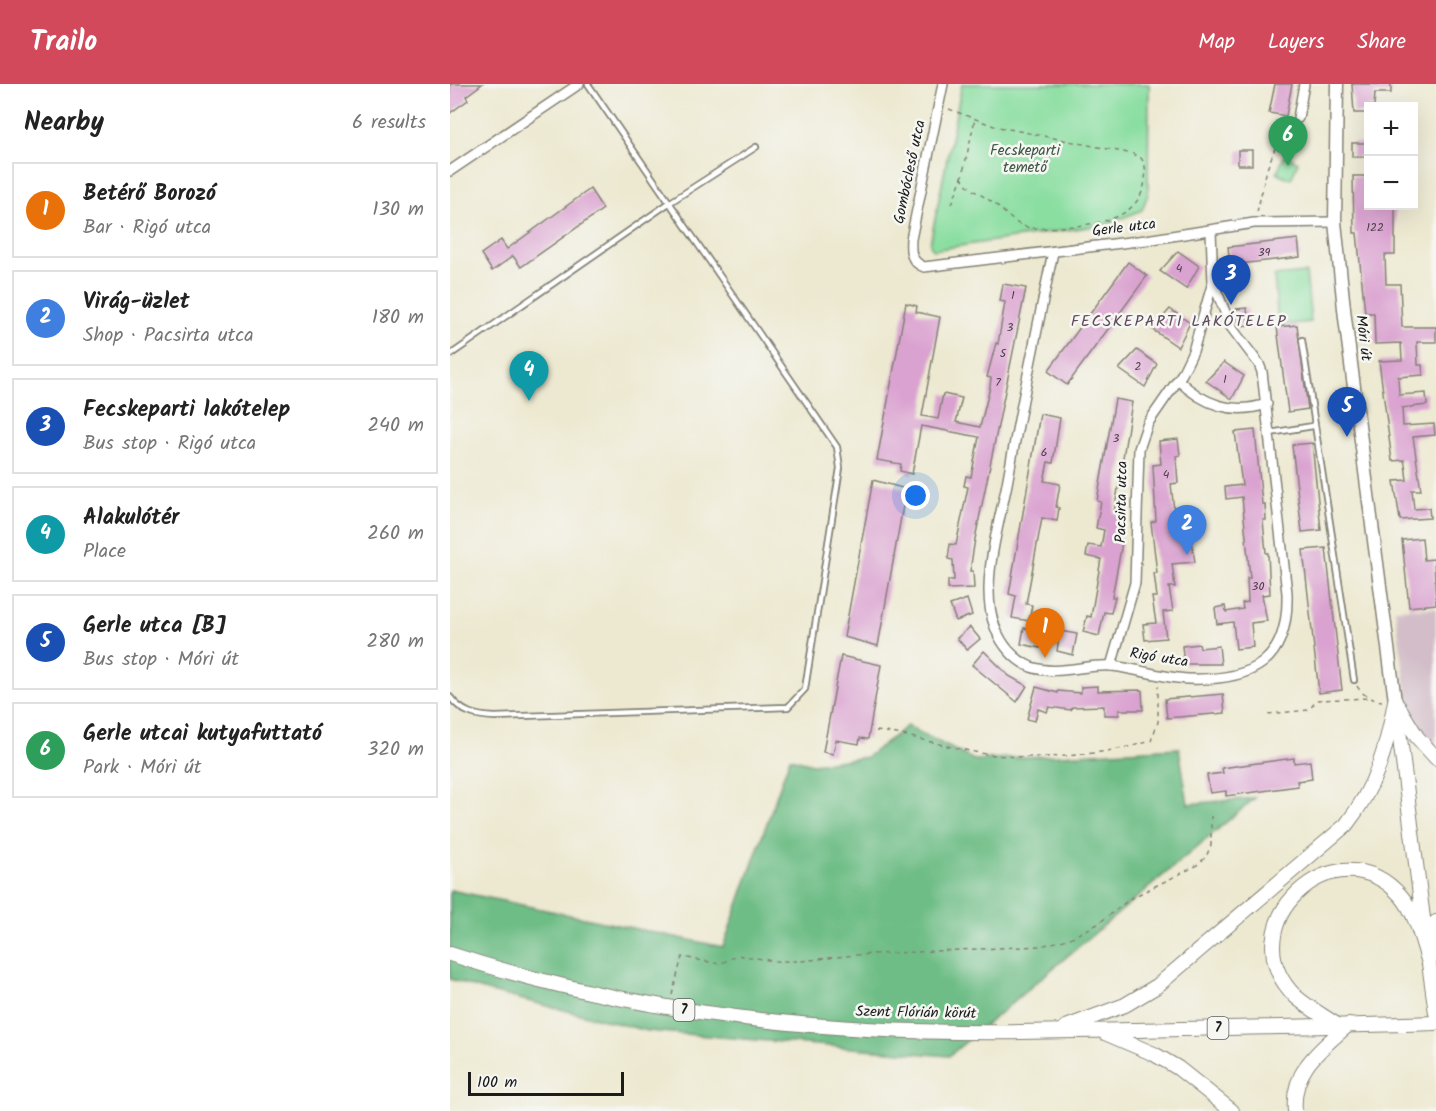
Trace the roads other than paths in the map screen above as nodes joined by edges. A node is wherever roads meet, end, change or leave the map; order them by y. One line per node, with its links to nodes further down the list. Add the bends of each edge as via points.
1 (579, 84): 8 (street)
2 (588, 84): 9 (lane)
3 (944, 84): 13 (street, Gombócleső utca, via 911,239 910,250)
4 (1304, 84): 6 (street)
5 (1336, 84): 10 (main road, Móri út)
6 (1298, 118)
7 (756, 147): 9 (lane)
8 (450, 171)
9 (669, 203): 16 (lane); 23 (lane, via 837,447 840,468 805,689 788,707 495,717 473,716)
10 (1335, 222): 11 (street, Gerle utca, via 1254,223); 24 (main road, Móri út)
11 (1211, 231): 12 (street, Gerle utca); 14 (street, Rigó utca)
12 (1053, 252): 13 (street, Gerle utca, via 934,266); 21 (street, Rigó utca, via 993,560 991,614 1009,651 1030,666 1059,670)
13 (918, 264)
14 (1214, 282): 17 (street, Pacsirta utca, via 1196,344); 18 (street, Rigó utca, via 1231,327 1259,364)
15 (1302, 340): 19 (lane)
16 (450, 355)
17 (1178, 380): 18 (street, via 1213,404 1242,410); 21 (street, Pacsirta utca, via 1154,413 1139,449 1135,583)
18 (1267, 404): 20 (street, Rigó utca)
19 (1313, 426): 20 (lane); 22 (lane)
20 (1270, 433): 21 (street, Rigó utca, via 1288,611 1283,639 1261,664 1227,676 1188,679)
21 (1111, 666)
22 (1353, 680)
23 (450, 697)
24 (1395, 701): 25 (main road, via 1417,737); 28 (main road); 32 (main road, via 1374,782 1361,806 1340,831 1157,986 1097,1017)
25 (1436, 758)
26 (1436, 922): 28 (main road)
27 (450, 954): 32 (main road, Szent Flórián körút / 7, via 567,987 748,1018 858,1029)
28 (1429, 963): 29 (main road); 31 (main road, via 1411,912 1401,896 1374,876 1346,871 1316,878 1303,886 1291,897 1277,923 1274,939 1278,969 1296,997)
29 (1436, 1013)
30 (1436, 1023): 31 (main road, Szent Flórián körút / 7)
31 (1342, 1025): 33 (main road, Szent Flórián körút / 7); 35 (main road, via 1308,1061 1296,1089)
32 (1055, 1031): 33 (main road, Szent Flórián körút / 7)
33 (1100, 1031): 34 (main road, via 1178,1068)
34 (1232, 1111)
35 (1295, 1111)

